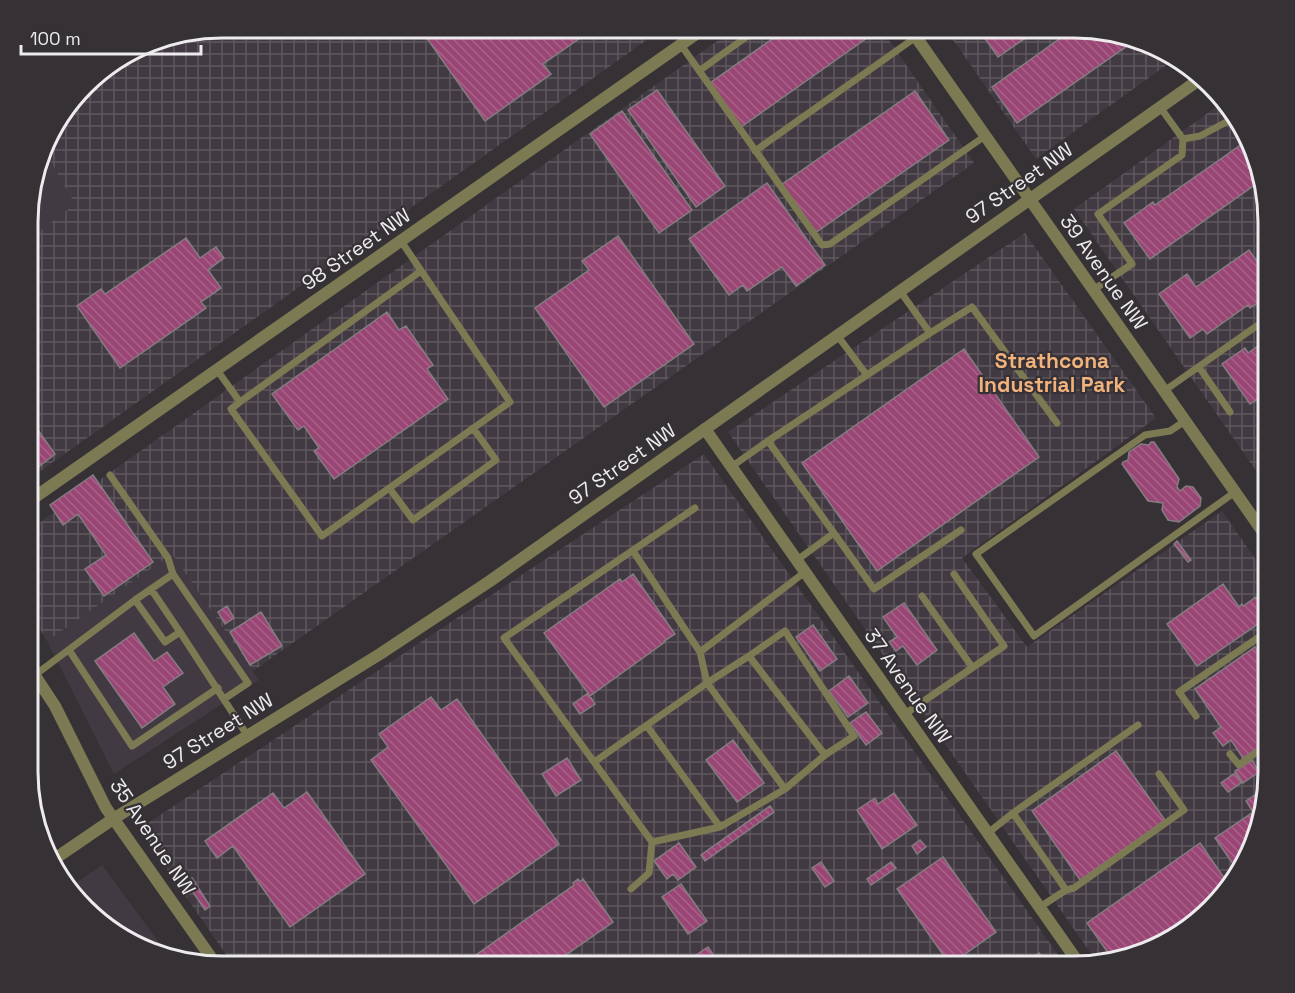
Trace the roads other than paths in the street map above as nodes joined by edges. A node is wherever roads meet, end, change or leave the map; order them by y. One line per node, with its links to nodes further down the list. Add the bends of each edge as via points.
1 (691, 38): 5 (street, 98 Street NW)
2 (745, 38): 6 (lane)
3 (905, 38): 12 (lane)
4 (917, 38): 10 (street, 39 Avenue NW)
5 (681, 45): 6 (lane); 14 (street, 98 Street NW)
6 (699, 71): 12 (lane)
7 (1195, 83): 8 (street, 97 Street NW)
8 (1160, 107): 11 (lane); 13 (street, 97 Street NW)
9 (1228, 121): 11 (lane)
10 (985, 136): 12 (lane, via 826,246 818,242); 13 (street, 39 Avenue NW)
11 (1183, 140): 16 (lane, via 1182,155 1098,214 1132,264)
12 (754, 151)
13 (1029, 199): 16 (street, 39 Avenue NW); 17 (street, 97 Street NW)
14 (401, 241): 15 (lane); 22 (street, 98 Street NW)
15 (421, 271): 25 (lane); 29 (lane, via 510,402)
16 (1093, 290): 24 (street, 39 Avenue NW)
17 (900, 291): 19 (lane); 20 (street, 97 Street NW)
18 (1258, 325): 21 (lane)
19 (930, 333): 23 (lane); 28 (lane, via 972,307)
20 (837, 335): 23 (lane); 30 (street, 97 Street NW)
21 (1199, 366): 24 (lane); 26 (lane)
22 (217, 370): 25 (lane); 36 (street, 98 Street NW)
23 (866, 374): 31 (lane)
24 (1164, 391): 27 (street, 39 Avenue NW)
25 (240, 402): 34 (lane, via 231,409 322,536)
26 (1230, 412)
27 (1185, 421): 35 (street, 39 Avenue NW); 35 (lane, via 1170,431 1144,435 976,554 1034,636)
28 (1057, 423)
29 (473, 428): 34 (lane); 34 (lane, via 496,460 413,520)
30 (705, 429): 32 (street, 37 Avenue NW); 64 (street, 97 Street NW, via 490,581)
31 (768, 441): 32 (lane); 40 (lane)
32 (731, 467): 42 (street, 37 Avenue NW)
33 (110, 475): 44 (lane, via 168,558)
34 (390, 489)
35 (1235, 492): 38 (street, 39 Avenue NW)
36 (38, 495)
37 (695, 508): 41 (lane)
38 (1257, 524)
39 (961, 530): 40 (lane, via 874,589)
40 (834, 533): 42 (lane)
41 (633, 550): 52 (lane); 68 (lane, via 504,638)
42 (797, 560): 43 (street, 37 Avenue NW)
43 (805, 572): 52 (lane); 60 (street, 37 Avenue NW)
44 (173, 574): 46 (lane); 59 (lane, via 248,683)
45 (954, 574): 54 (lane, via 1004,646)
46 (151, 589): 48 (lane); 49 (lane)
47 (922, 596): 54 (lane)
48 (135, 600): 49 (lane, via 165,642); 51 (lane)
49 (180, 632): 58 (lane)
50 (1257, 638): 61 (lane, via 1179,692)
51 (69, 650): 55 (lane); 58 (lane, via 132,746)
52 (700, 652): 57 (lane)
53 (749, 656): 57 (lane); 67 (lane); 67 (lane, via 785,631 854,736)
54 (972, 667): 60 (lane)
55 (38, 673)
56 (38, 680): 72 (street, 35 Avenue NW)
57 (707, 683): 63 (lane); 70 (lane)
58 (218, 688): 59 (lane)
59 (224, 699): 64 (lane)
60 (905, 714): 74 (street, 37 Avenue NW)
61 (1196, 716)
62 (1138, 725): 71 (lane)
63 (647, 726): 68 (lane); 73 (lane)
64 (248, 735): 72 (street, 97 Street NW)
65 (1257, 752): 66 (lane, via 1239,765)
66 (1230, 754)
67 (825, 755): 70 (lane)
68 (594, 762): 75 (lane)
69 (1160, 774): 78 (lane, via 1184,810)
70 (785, 789): 73 (lane)
71 (1013, 813): 74 (lane); 78 (lane)
72 (113, 819): 76 (street, 97 Street NW); 80 (street, 35 Avenue NW)
73 (720, 827): 75 (lane)
74 (988, 833): 79 (street, 37 Avenue NW)
75 (652, 842): 77 (lane, via 649,873)
76 (58, 857)
77 (631, 889)
78 (1066, 890): 79 (lane)
79 (1040, 907): 81 (street, 37 Avenue NW)
80 (209, 955)
81 (1074, 956)

